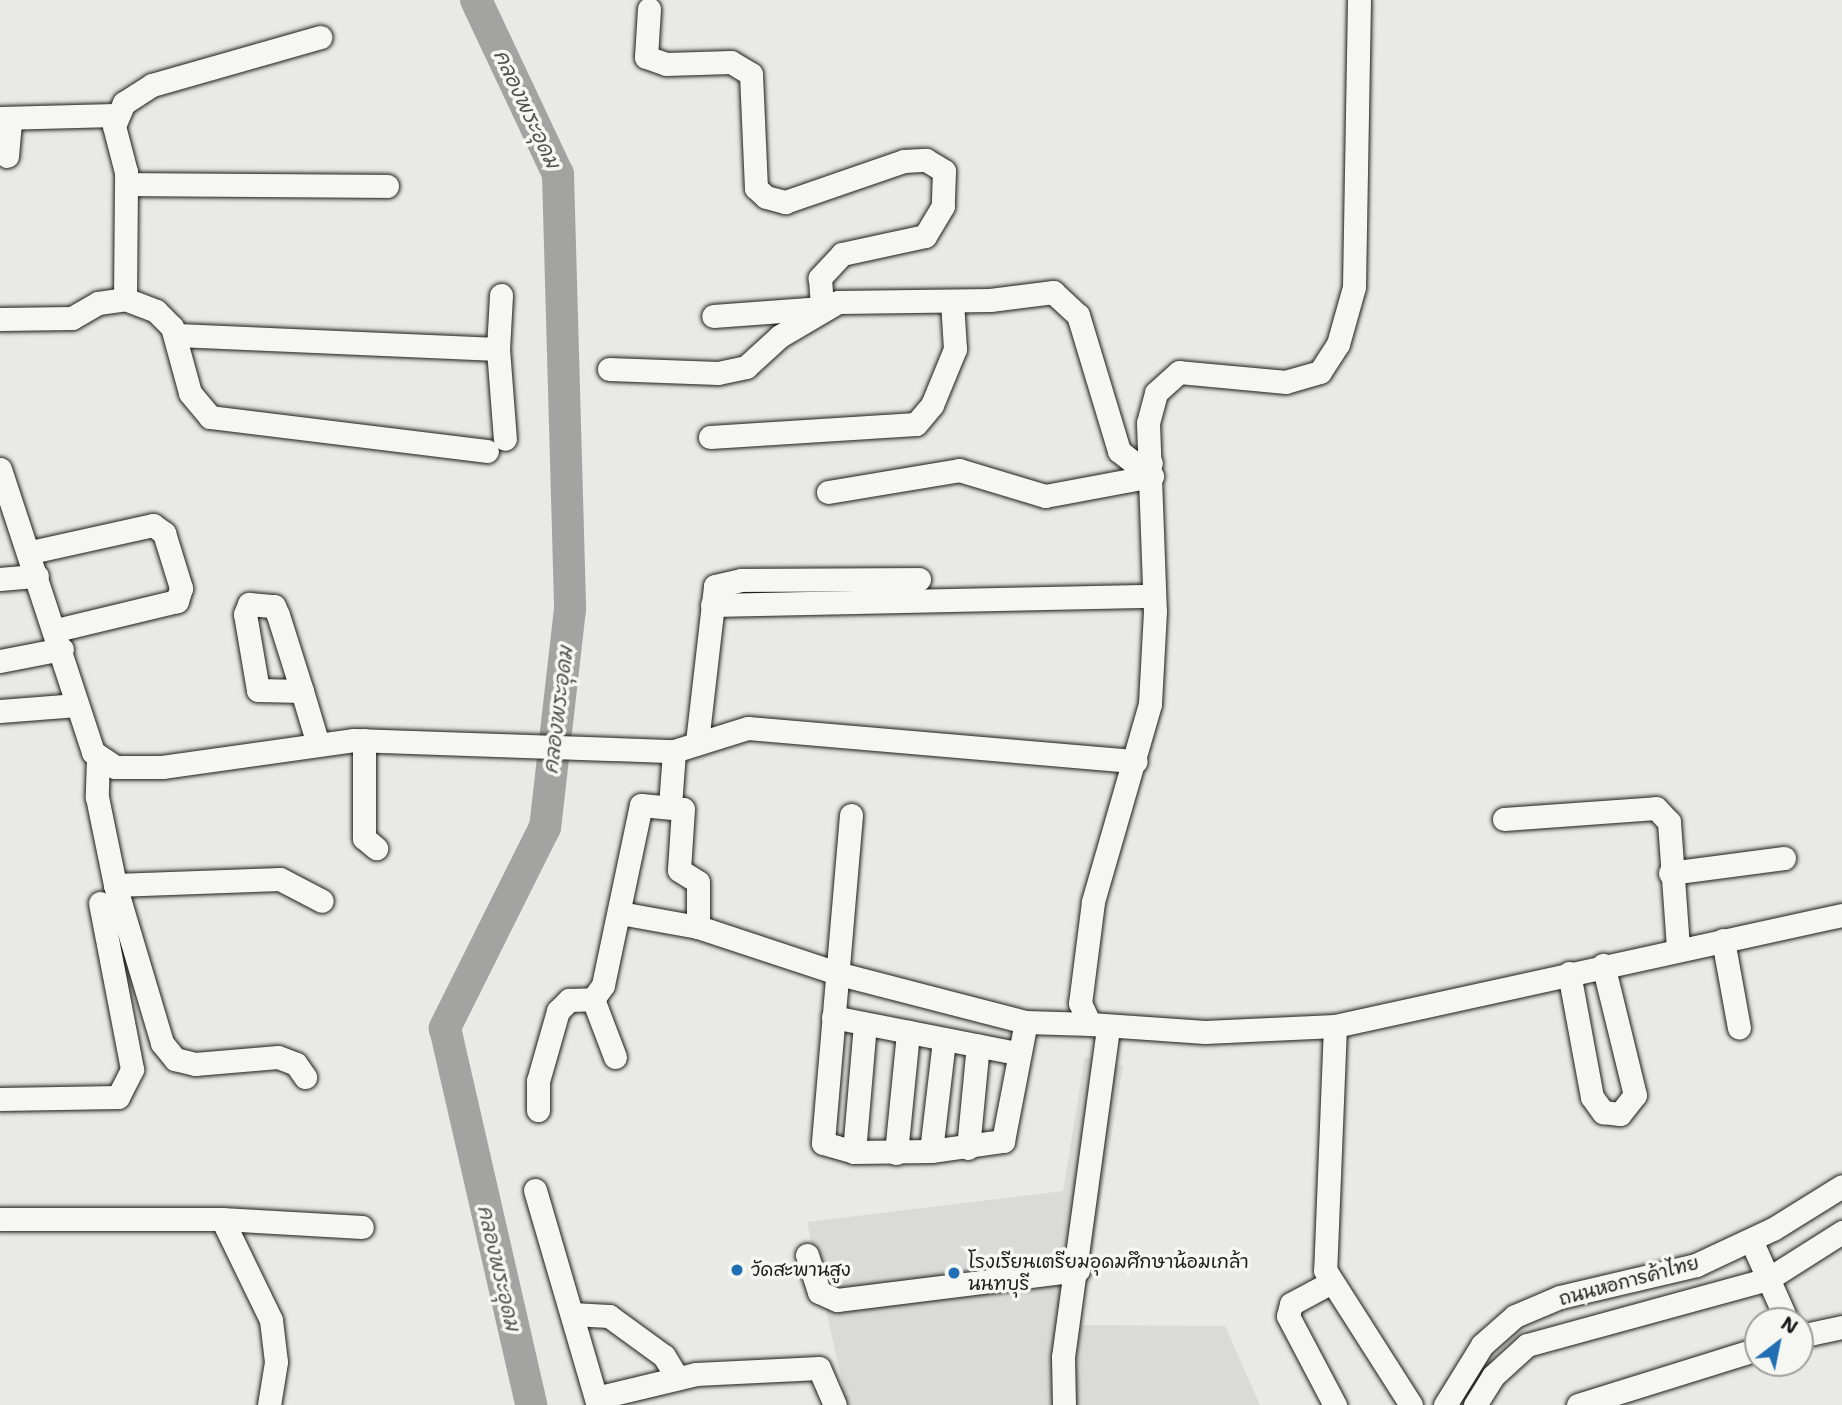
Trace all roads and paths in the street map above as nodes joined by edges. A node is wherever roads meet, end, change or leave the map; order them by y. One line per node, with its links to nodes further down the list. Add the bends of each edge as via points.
1 (1359, 0): 20 (street, via 1354,287 1338,344 1320,372 1286,383 1179,372 1156,393 1148,423)
2 (649, 9): 12 (street, via 646,57 666,64 731,62 751,74 756,188 766,197 785,202 904,161 926,160 944,171 943,206 925,236 842,254 820,278)
3 (320, 37): 4 (street, via 152,85)
4 (115, 114): 5 (street); 7 (street)
5 (5, 118): 6 (street)
6 (8, 156)
7 (126, 184): 8 (street); 10 (street)
8 (387, 186)
9 (501, 295): 16 (street)
10 (125, 299): 14 (street, via 98,303 72,318); 15 (street, via 156,311)
11 (953, 301): 12 (street, via 863,300); 18 (street, via 955,349 932,405 916,424); 20 (street, via 1060,294 1078,315 1119,451 1141,468)
12 (822, 308): 13 (street); 17 (street, via 746,368)
13 (713, 316)
14 (0, 319)
15 (177, 335): 16 (street); 16 (street, via 190,393 210,417 496,445)
16 (498, 349)
17 (609, 369)
18 (710, 437)
19 (0, 469): 22 (street)
20 (1152, 470): 21 (street, via 1045,496 959,470); 26 (street)
21 (828, 492)
22 (31, 552): 23 (street); 28 (street, via 153,525 164,533 181,588 177,601)
23 (37, 576): 24 (street); 28 (street)
24 (0, 579)
25 (919, 579): 27 (street, via 719,582)
26 (1154, 596): 27 (street); 38 (street, via 1150,704)
27 (712, 606): 35 (street)
28 (59, 640): 29 (street); 31 (street)
29 (0, 661)
30 (302, 691): 34 (street)
31 (77, 705): 32 (street); 37 (street)
32 (0, 711)
33 (364, 740): 34 (street); 36 (street, via 500,741 618,752); 42 (street, via 364,838)
34 (317, 741): 37 (street, via 135,770)
35 (697, 742): 36 (street); 38 (street, via 748,728)
36 (674, 751): 39 (street)
37 (98, 759): 45 (street, via 97,797)
38 (1136, 761): 62 (street, via 1093,902 1080,1003)
39 (670, 806): 48 (street, via 640,808); 50 (street, via 683,809 680,870 698,882)
40 (851, 815): 55 (street)
41 (1504, 819): 44 (street, via 1656,807 1669,822)
42 (376, 848)
43 (1784, 858): 44 (street)
44 (1670, 873): 52 (street)
45 (115, 885): 46 (street, via 280,879); 69 (street, via 150,1017 175,1059 214,1064 278,1057 296,1064)
46 (323, 901)
47 (100, 903): 70 (street, via 132,1069 118,1097)
48 (621, 913): 50 (street); 56 (street, via 603,985)
49 (1842, 915): 51 (street)
50 (698, 928): 55 (street)
51 (1723, 940): 52 (street); 63 (street)
52 (1678, 949): 53 (street)
53 (1602, 965): 54 (street); 54 (street, via 1635,1095 1620,1114 1603,1112 1592,1097)
54 (1569, 973): 61 (street)
55 (840, 974): 57 (street); 58 (street)
56 (593, 999): 68 (street); 71 (street, via 569,1000 558,1011 538,1081)
57 (937, 999): 59 (street); 65 (street)
58 (833, 1017): 60 (street); 74 (street, via 821,1138)
59 (1026, 1023): 62 (street); 67 (street)
60 (865, 1024): 64 (street); 74 (street)
61 (1335, 1026): 62 (street); 86 (street)
62 (1099, 1027): 84 (street)
63 (1739, 1028)
64 (908, 1032): 65 (street); 75 (street)
65 (938, 1038): 66 (street); 73 (street)
66 (978, 1045): 67 (street); 72 (street)
67 (1017, 1053): 72 (street, via 1006,1135 996,1146)
68 (615, 1057)
69 (305, 1077)
70 (0, 1099)
71 (538, 1110)
72 (968, 1148): 73 (street)
73 (931, 1150): 75 (street)
74 (854, 1152): 75 (street)
75 (896, 1153)
76 (1842, 1186): 82 (street, ถนนหอการค้าไทย)
77 (535, 1190): 88 (street)
78 (0, 1219): 79 (street)
79 (222, 1219): 80 (street); 94 (street, via 271,1320 276,1362)
80 (362, 1227)
81 (1842, 1232): 85 (street, ถนนหอการค้าไทย)
82 (1751, 1240): 85 (street); 99 (street, ถนนหอการค้าไทย, via 1696,1265 1560,1297 1515,1316 1482,1345)
83 (807, 1255): 84 (street, via 819,1292 837,1300)
84 (1078, 1270): 96 (street, via 1063,1357)
85 (1768, 1279): 87 (street); 100 (street, ถนนหอการค้าไทย, via 1527,1345 1493,1376)
86 (1328, 1284): 97 (street, via 1291,1304 1288,1316); 98 (street)
87 (1781, 1307)
88 (572, 1314): 92 (street, via 609,1316 664,1356); 93 (street)
89 (1842, 1327): 90 (street)
90 (1814, 1333)
91 (1744, 1353): 101 (street)
92 (677, 1378): 93 (street); 95 (street, via 819,1368)
93 (597, 1401)
94 (269, 1405)
95 (835, 1405)
96 (1064, 1405)
97 (1335, 1405)
98 (1411, 1405)
99 (1445, 1405)
100 (1475, 1405)
101 (1578, 1405)

